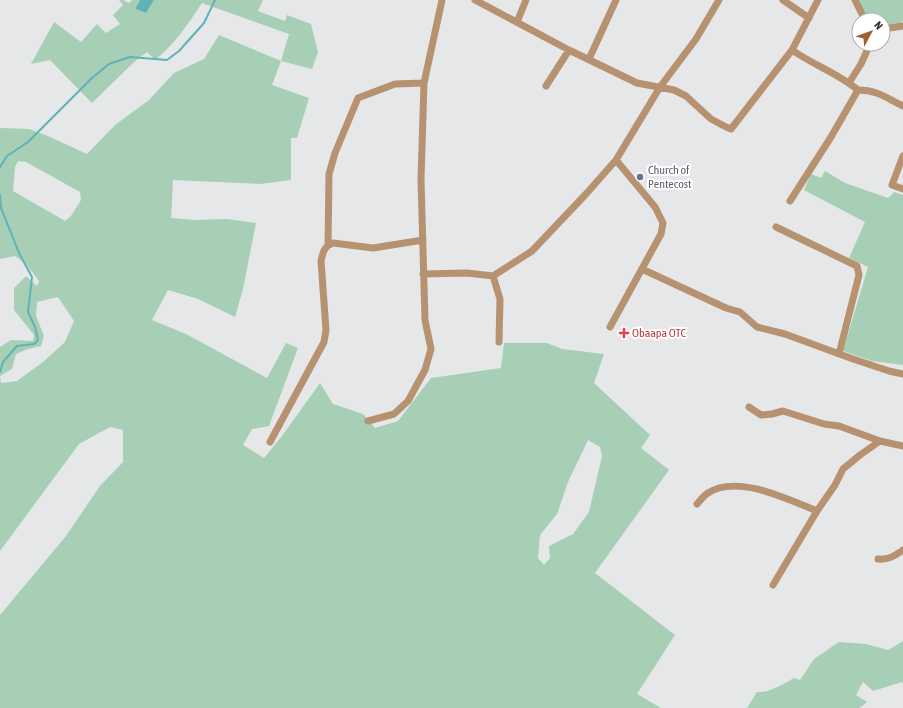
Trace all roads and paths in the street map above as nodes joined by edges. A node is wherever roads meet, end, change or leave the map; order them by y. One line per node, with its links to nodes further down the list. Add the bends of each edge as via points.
1 (442, 0): 18 (street)
2 (475, 0): 11 (street)
3 (526, 0): 11 (street)
4 (616, 0): 17 (street)
5 (719, 0): 21 (street, via 696,39)
6 (784, 0): 10 (street)
7 (818, 0): 10 (street)
8 (855, 0): 9 (street)
9 (861, 12)
10 (809, 18): 15 (street)
11 (517, 22): 14 (street)
12 (903, 26): 13 (street)
13 (891, 28)
14 (569, 50): 17 (street); 20 (street)
15 (792, 50): 19 (street); 21 (street, via 731,129 711,119 686,96)
16 (866, 52): 19 (street)
17 (589, 59): 21 (street, via 637,83)
18 (424, 83): 29 (street); 30 (street, via 395,84 358,98 329,174)
19 (849, 83): 22 (street)
20 (546, 86)
21 (660, 87): 25 (street)
22 (858, 90): 23 (street, via 870,90); 27 (street)
23 (903, 106)
24 (903, 156): 26 (street, via 892,185)
25 (616, 160): 31 (street, via 655,207 663,223 661,234); 33 (street, via 532,251)
26 (903, 189)
27 (790, 201)
28 (776, 227): 36 (street, via 857,266 859,275)
29 (422, 240): 30 (street, via 373,248 333,243); 32 (street)
30 (328, 245): 41 (street, via 322,261 326,330 324,342)
31 (642, 269): 34 (street); 36 (street, via 740,312 757,327 785,334)
32 (423, 274): 33 (street, via 467,273); 39 (street, via 425,320 431,349 425,370 408,401 394,414)
33 (493, 276): 35 (street, via 500,299)
34 (610, 327)
35 (499, 342)
36 (839, 354): 37 (street)
37 (903, 374)
38 (748, 407): 40 (street, via 761,414 784,411 824,424 839,426)
39 (368, 421)
40 (880, 441): 42 (street); 44 (street, via 844,469)
41 (270, 442)
42 (903, 446)
43 (697, 504): 44 (street, via 707,493 722,487 743,486 769,492)
44 (817, 511): 47 (street)
45 (903, 550): 46 (street, via 891,558)
46 (878, 559)
47 (773, 584)

